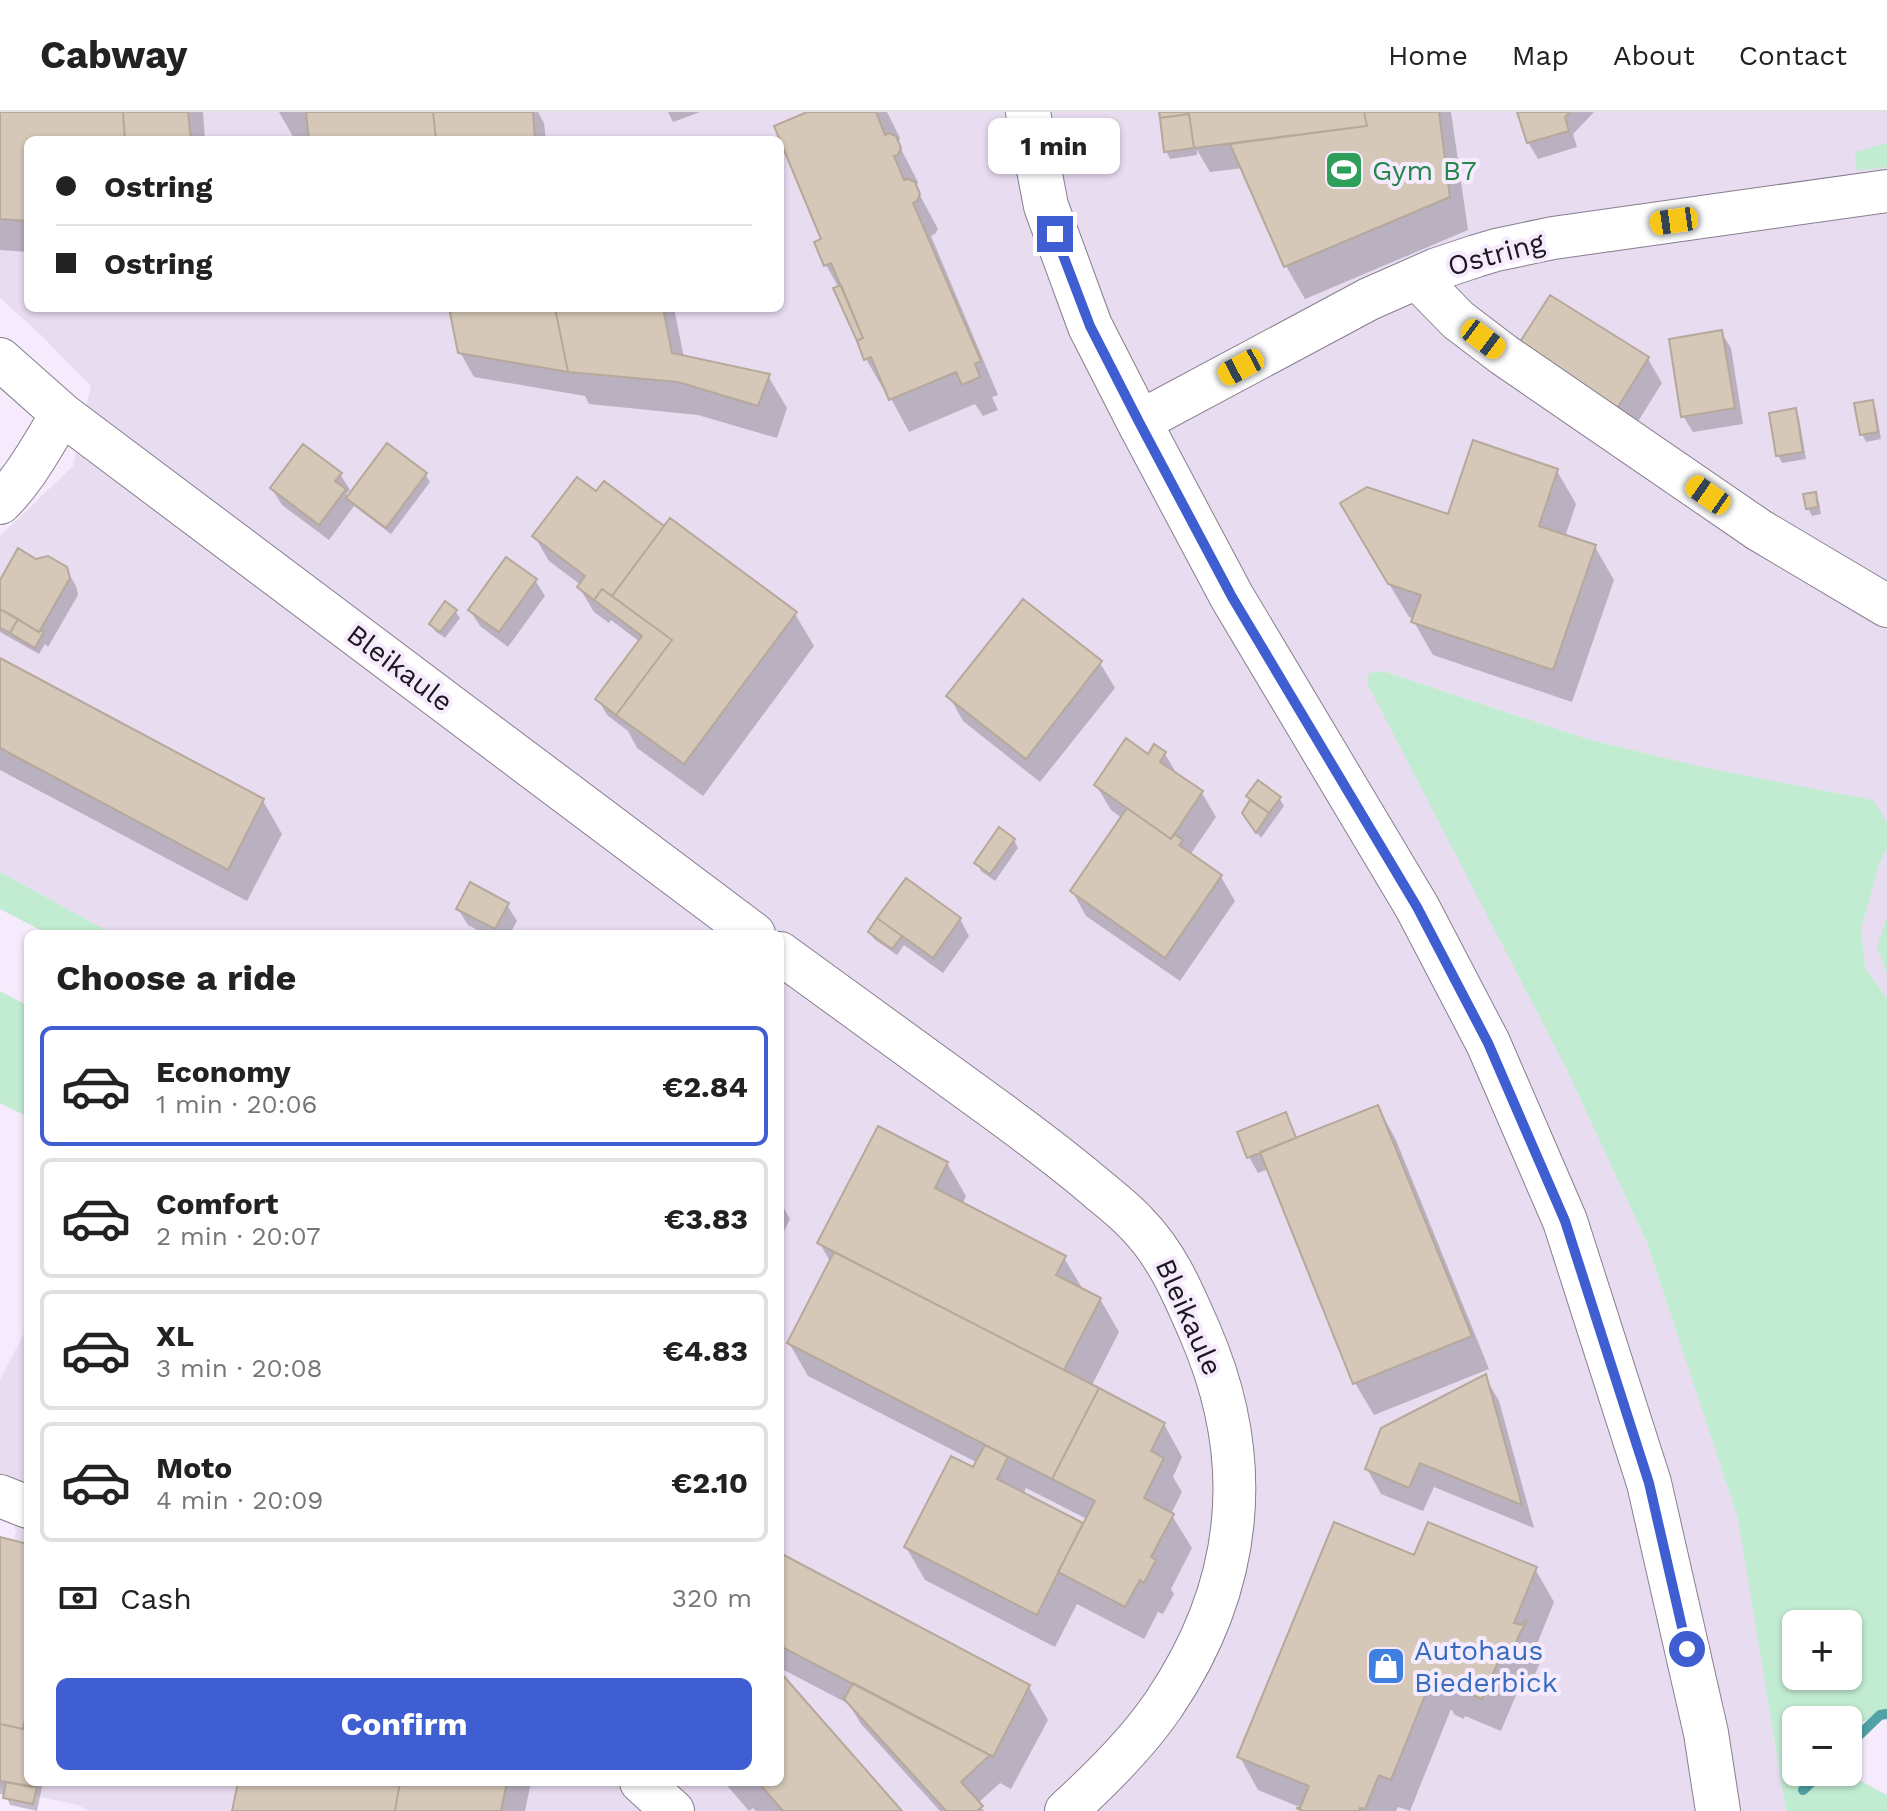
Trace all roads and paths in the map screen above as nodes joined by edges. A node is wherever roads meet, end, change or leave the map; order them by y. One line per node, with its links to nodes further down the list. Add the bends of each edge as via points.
1 (1001, 112): 4 (main road, via 1017,158)
2 (1028, 112): 4 (main road)
3 (1887, 191): 5 (street, Ostring, via 1531,242)
4 (1046, 206): 8 (main road, via 1090,326)
5 (1417, 278): 8 (street, Ostring); 10 (street, via 1458,320 1504,355 1759,530)
6 (0, 359): 7 (street, Bleikaule)
7 (54, 408): 9 (street, via 27,470); 11 (street, Bleikaule)
8 (1139, 422): 18 (main road, via 1232,597 1417,907 1488,1043 1565,1221 1649,1483 1706,1733)
9 (0, 503)
10 (1887, 606)
11 (749, 930)
12 (784, 956): 17 (street, Bleikaule, via 1057,1154 1136,1222 1162,1253 1209,1353 1226,1406 1234,1457 1234,1517 1224,1578 1198,1647 1163,1706)
13 (0, 1496): 14 (street)
14 (24, 1505)
15 (645, 1786): 16 (street)
16 (673, 1811)
17 (1066, 1811)
18 (1718, 1811)

